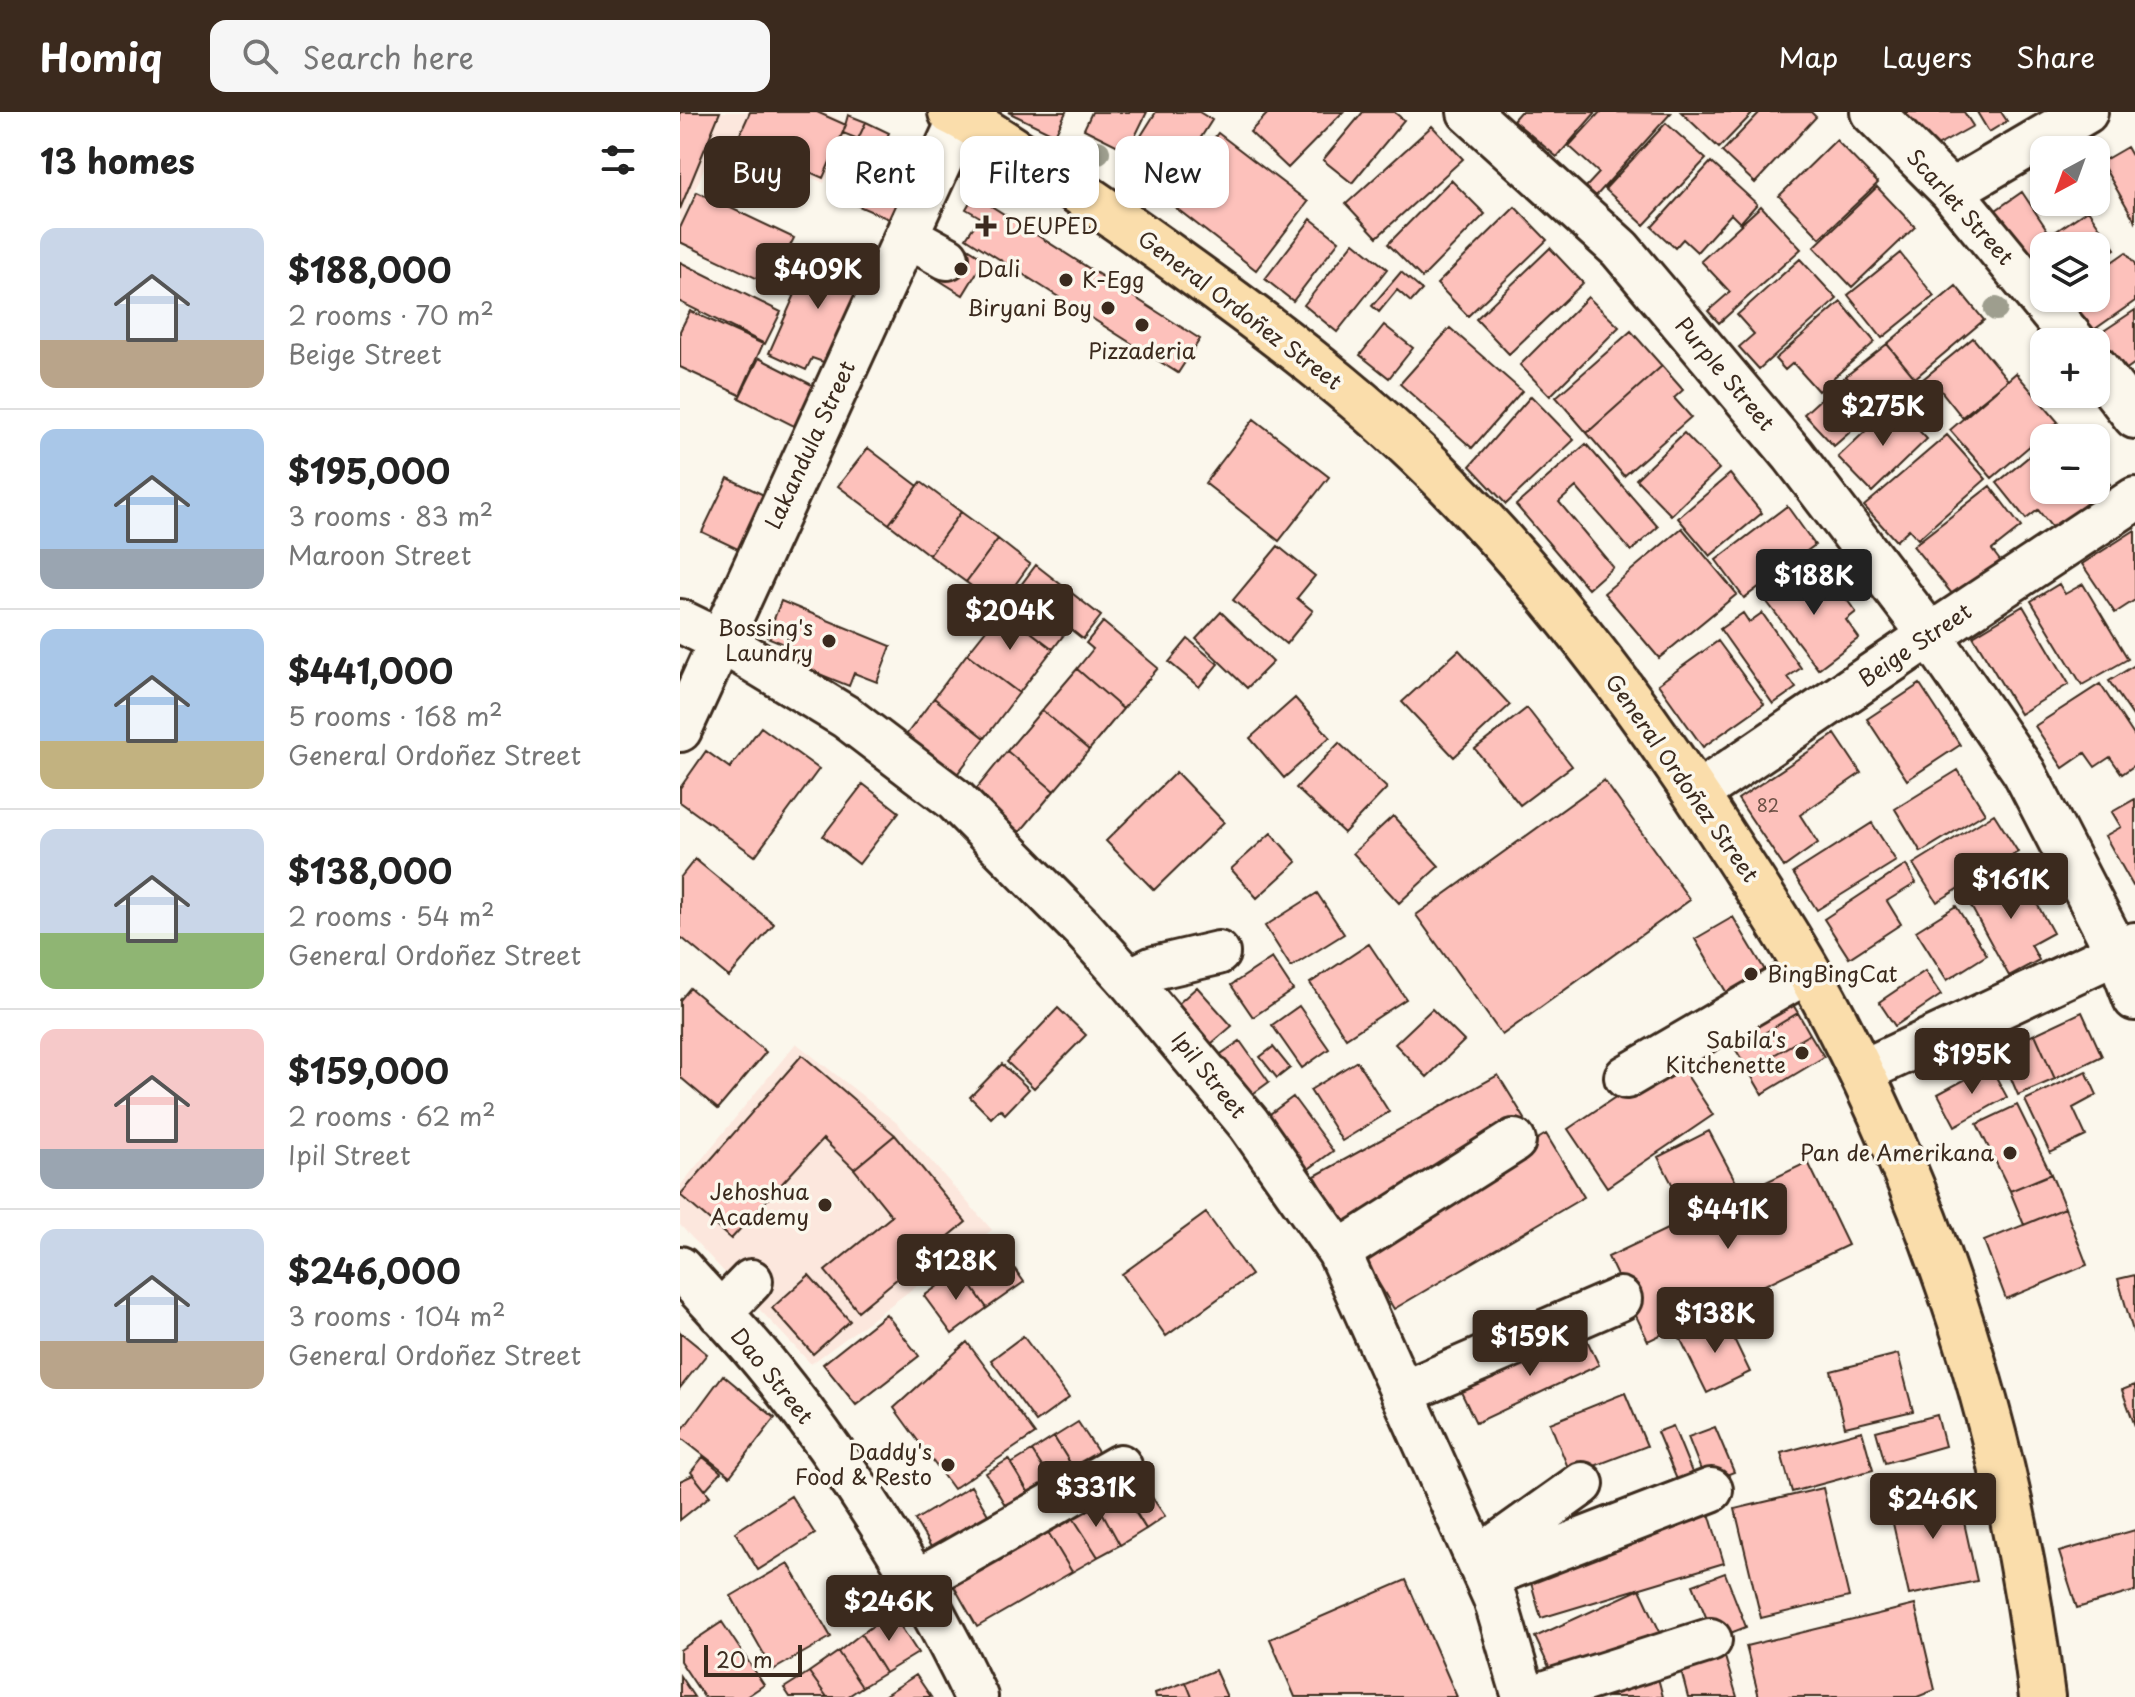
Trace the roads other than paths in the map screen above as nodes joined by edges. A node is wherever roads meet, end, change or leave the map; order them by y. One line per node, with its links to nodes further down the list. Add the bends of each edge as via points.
1 (1469, 112): 13 (street, Purple Street, via 1620,249 1793,455)
2 (1872, 112): 5 (street, Scarlet Street)
3 (2086, 112): 5 (street)
4 (959, 114): 6 (street, Lakandula Street); 16 (main road, General Ordoñez Street, via 1205,281 1403,441 1487,524 1542,589)
5 (1951, 191): 8 (street, Scarlet Street)
6 (907, 236): 7 (street); 14 (street, Lakandula Street)
7 (947, 258)
8 (2064, 328)
9 (2110, 383): 10 (street)
10 (2133, 408)
11 (2135, 499): 13 (street, Beige Street)
12 (680, 621): 14 (street, Ipil Street)
13 (1930, 635): 16 (street, Beige Street); 17 (street, Purple Street, via 2024,772)
14 (721, 641): 15 (street, Lakandula Street); 20 (street, Ipil Street, via 846,717 955,800)
15 (680, 730)
16 (1697, 794): 19 (main road, General Ordoñez Street)
17 (2126, 948): 21 (street, Purple Street); 22 (street)
18 (1218, 953): 20 (street, via 1154,968)
19 (1808, 971): 22 (main road, General Ordoñez Street); 23 (street)
20 (1129, 980): 25 (street, Ipil Street, via 1249,1124)
21 (2135, 999)
22 (1861, 1072): 40 (main road, General Ordoñez Street, via 1942,1265 1983,1392 2021,1548)
23 (1626, 1077)
24 (1514, 1141): 25 (street)
25 (1339, 1252): 30 (street, Ipil Street)
26 (680, 1268): 29 (street, Dao Street)
27 (751, 1281): 29 (street)
28 (1620, 1299): 30 (street)
29 (720, 1313): 35 (street, Dao Street, via 861,1492)
30 (1402, 1393): 34 (street, Ipil Street)
31 (1120, 1466): 35 (street)
32 (1582, 1484): 34 (street)
33 (1711, 1490): 34 (street)
34 (1481, 1568): 38 (street, Ipil Street)
35 (917, 1581): 37 (street, Dao Street)
36 (1710, 1640): 39 (street)
37 (976, 1697)
38 (1524, 1697)
39 (1531, 1697)
40 (2042, 1697)

